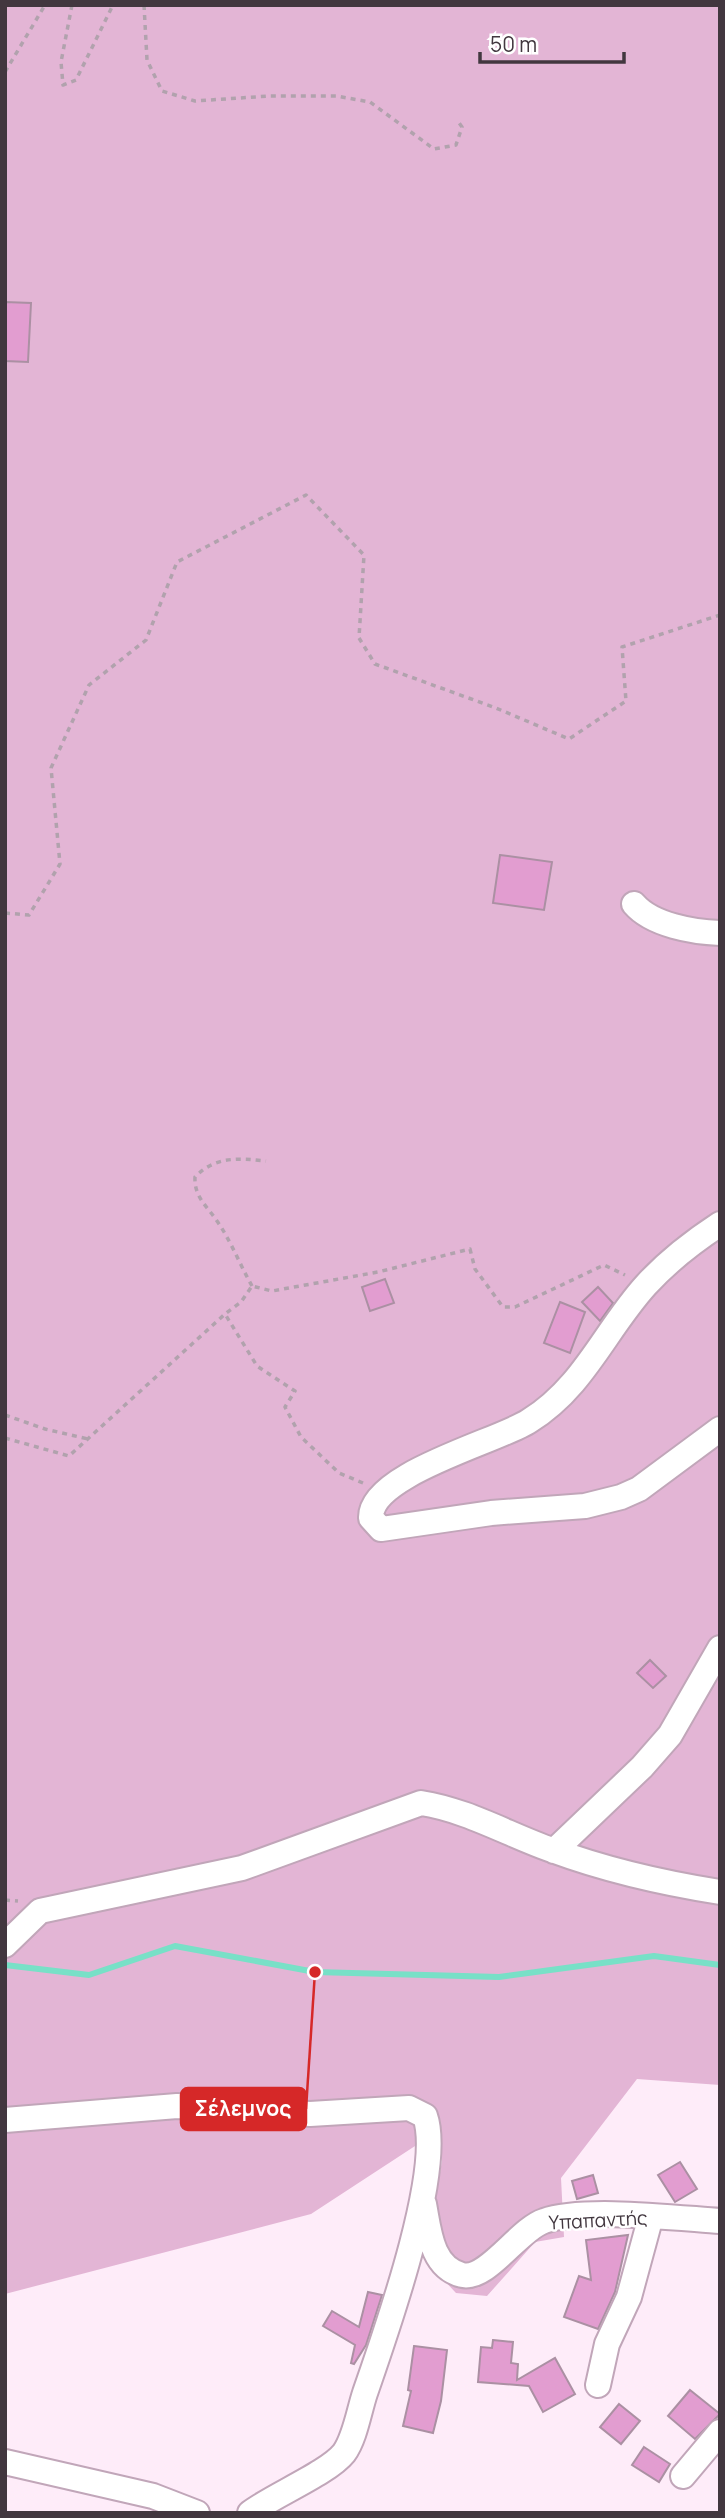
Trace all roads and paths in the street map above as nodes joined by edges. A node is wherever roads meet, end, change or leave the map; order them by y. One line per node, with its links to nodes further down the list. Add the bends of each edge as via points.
1 (46, 5): 5 (path)
2 (72, 5): 3 (path, via 61,62 63,85 76,80)
3 (113, 5)
4 (144, 5): 6 (path, via 147,60 162,92 195,101 336,96 370,102 434,149 456,145 461,127)
5 (5, 72)
6 (457, 120)
7 (720, 615): 9 (path, via 622,647 626,701 569,739 375,664 359,638 364,555 306,495 177,562 146,640 89,685 51,768 60,864 29,915)
8 (634, 904): 10 (street, via 662,921)
9 (5, 913)
10 (720, 933)
11 (266, 1161): 13 (path, via 239,1158 216,1162 195,1177 194,1186 204,1207 217,1220)
12 (720, 1224): 14 (street)
13 (252, 1286): 14 (path, via 272,1291 470,1249 475,1269 503,1307 515,1307 604,1265); 15 (path)
14 (646, 1286): 20 (street, via 584,1370 547,1409 525,1424 421,1468)
15 (225, 1314): 19 (path); 20 (path, via 257,1366 295,1391 285,1407 301,1437 339,1473)
16 (5, 1416): 19 (path)
17 (720, 1429): 20 (street, via 639,1489 585,1506 468,1515 381,1529 373,1522 371,1511)
18 (5, 1438): 19 (path, via 69,1456)
19 (88, 1439)
20 (383, 1496)
21 (720, 1648): 22 (street, via 670,1735 623,1787)
22 (554, 1851): 23 (street, via 669,1884); 24 (street, via 445,1807 421,1803 242,1868 40,1911)
23 (720, 1892)
24 (5, 1945)
25 (5, 2120): 26 (street, via 177,2106 310,2114 409,2108 425,2116 429,2125)
26 (423, 2198): 27 (street, Υπαπαντής, via 434,2249 447,2267 464,2276 478,2274 545,2220); 34 (street, via 390,2322 347,2448 324,2468)
27 (651, 2216): 28 (street, Υπαπαντής); 29 (street, via 629,2297 607,2344)
28 (720, 2221)
29 (598, 2385)
30 (720, 2432): 32 (street)
31 (5, 2462): 33 (street, via 153,2496)
32 (683, 2476)
33 (197, 2513)
34 (250, 2513)

